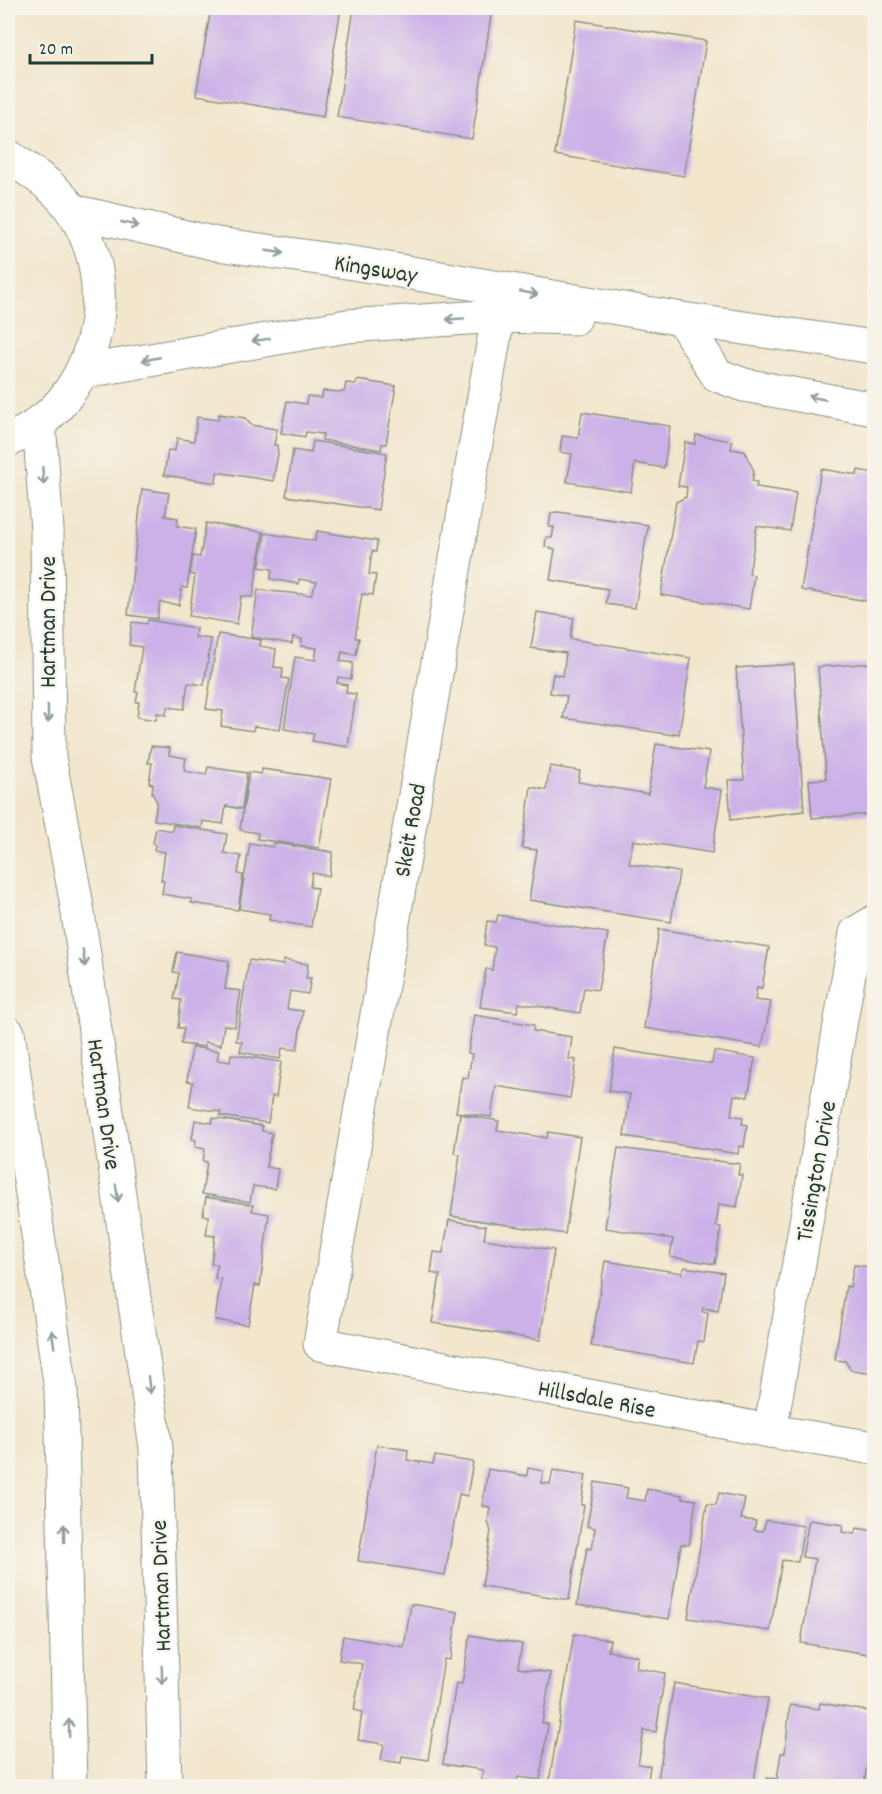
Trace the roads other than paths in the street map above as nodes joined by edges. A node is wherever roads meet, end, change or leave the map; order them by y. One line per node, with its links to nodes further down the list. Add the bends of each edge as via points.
1 (8, 156): 2 (main road, via 33,171)
2 (73, 211): 4 (main road, Kingsway, one-way to 4, via 217,244); 6 (main road, via 94,254 100,302 91,349)
3 (498, 316): 4 (main road, Kingsway); 6 (main road, Kingsway, one-way to 6, via 347,326); 12 (main road, Skeit Road)
4 (682, 319): 5 (main road, Kingsway); 7 (main road, one-way to 4, via 744,385 717,375)
5 (874, 347)
6 (81, 372): 8 (main road, via 63,399)
7 (874, 409)
8 (39, 422): 9 (main road); 16 (main road, Hartman Drive, one-way to 16, via 47,530 49,757 76,900 156,1448)
9 (8, 440)
10 (874, 922): 13 (main road, Tissington Drive, via 856,933)
11 (8, 1033): 15 (main road, one-way to 11, via 61,1389)
12 (320, 1344): 13 (main road, Hillsdale Rise)
13 (770, 1431): 14 (main road, Hillsdale Rise)
14 (874, 1448)
15 (70, 1786)
16 (165, 1786)

